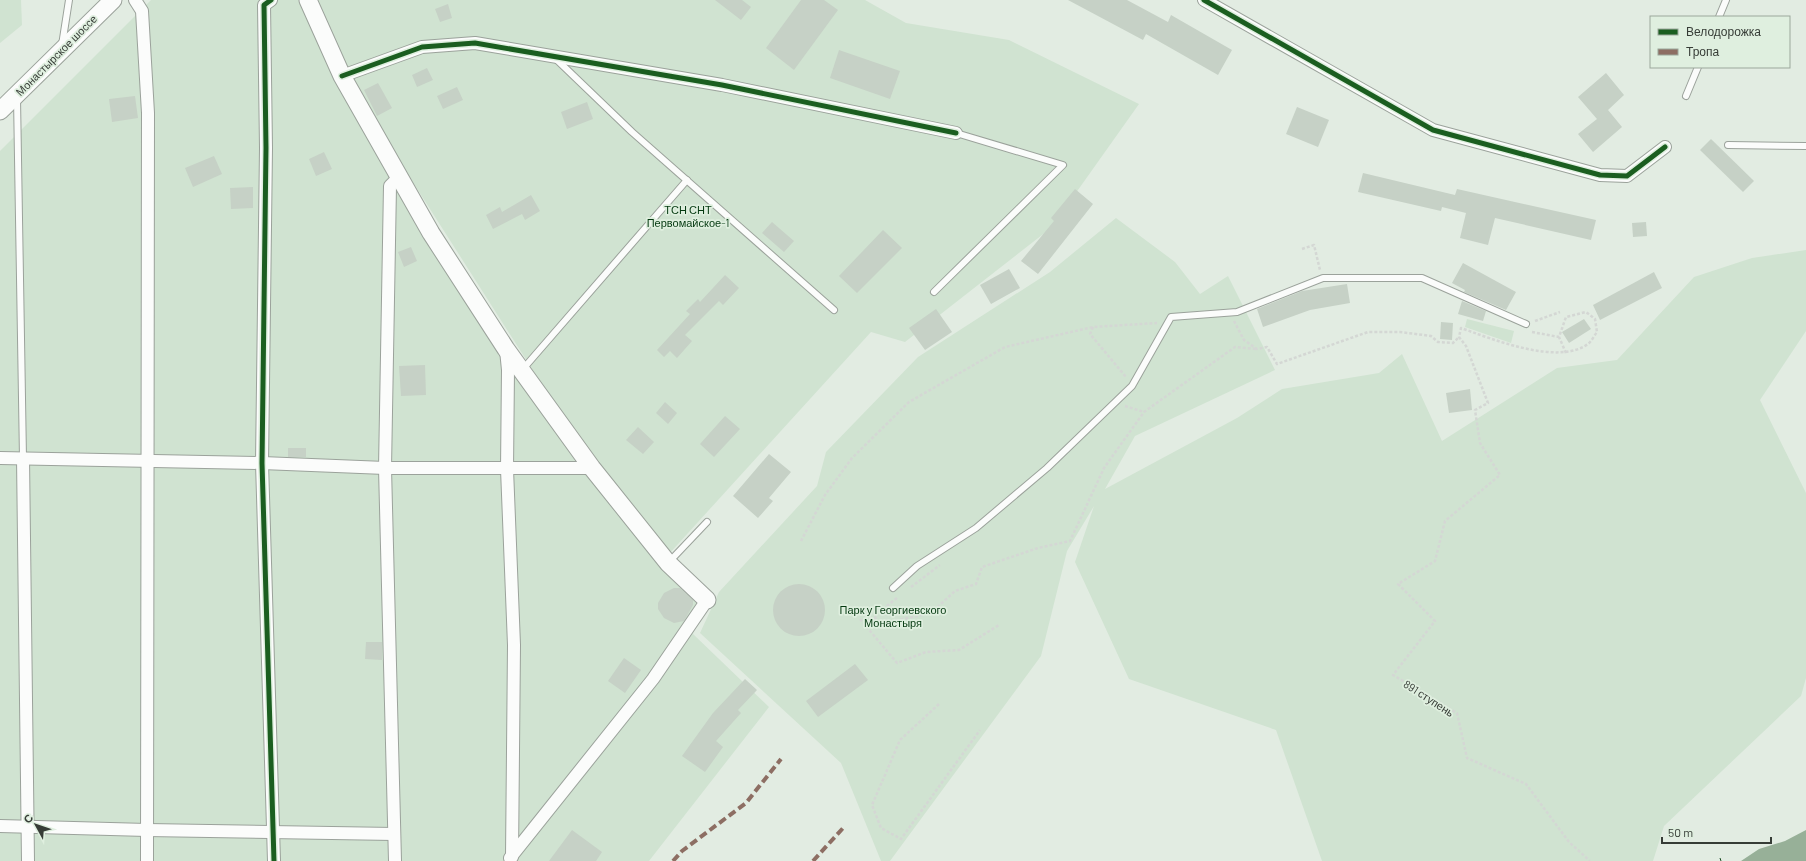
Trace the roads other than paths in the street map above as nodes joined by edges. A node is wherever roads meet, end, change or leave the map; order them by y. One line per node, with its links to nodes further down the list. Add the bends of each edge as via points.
1 (69, 0): 9 (lane)
2 (112, 0): 9 (main road, Монастырское шоссе)
3 (135, 0): 29 (street, via 142,11 148,113)
4 (271, 0): 30 (street, via 264,5 266,148)
5 (308, 0): 12 (main road)
6 (1204, 0): 18 (street, via 1433,130 1600,175 1627,176)
7 (1726, 0): 8 (lane)
8 (1719, 16)
9 (61, 50): 13 (main road, Монастырское шоссе)
10 (552, 55): 12 (street, via 475,43 422,47); 16 (street, via 722,85); 21 (lane, via 632,132)
11 (1698, 68): 14 (lane)
12 (342, 76): 20 (main road)
13 (17, 94): 15 (main road, Монастырское шоссе); 28 (lane)
14 (1686, 96)
15 (0, 111)
16 (956, 133): 22 (lane, via 1063,165)
17 (1728, 145): 19 (lane)
18 (1665, 146)
19 (1806, 146)
20 (399, 177): 25 (main road, via 431,233); 31 (street, via 390,186)
21 (687, 180): 23 (lane); 26 (lane)
22 (934, 292)
23 (834, 310)
24 (1526, 324): 36 (lane, via 1422,278 1323,278 1249,308 1171,317 1132,386 1047,468 976,528 917,566)
25 (506, 349): 26 (main road); 33 (street)
26 (521, 371): 32 (main road)
27 (0, 458): 28 (street)
28 (23, 458): 29 (street); 39 (street)
29 (148, 460): 30 (street); 40 (street)
30 (262, 463): 31 (street); 41 (street)
31 (386, 468): 33 (street); 42 (street)
32 (592, 468): 33 (street); 35 (main road)
33 (507, 469): 43 (street, via 514,646)
34 (706, 522): 35 (lane)
35 (668, 563): 37 (main road)
36 (893, 588)
37 (707, 600): 43 (street, via 653,679)
38 (0, 826): 39 (street)
39 (28, 826): 40 (street); 44 (street)
40 (147, 830): 41 (street); 45 (street)
41 (273, 832): 42 (street); 46 (street)
42 (394, 834): 47 (street)
43 (510, 859)
44 (28, 861)
45 (147, 861)
46 (274, 861)
47 (394, 861)

